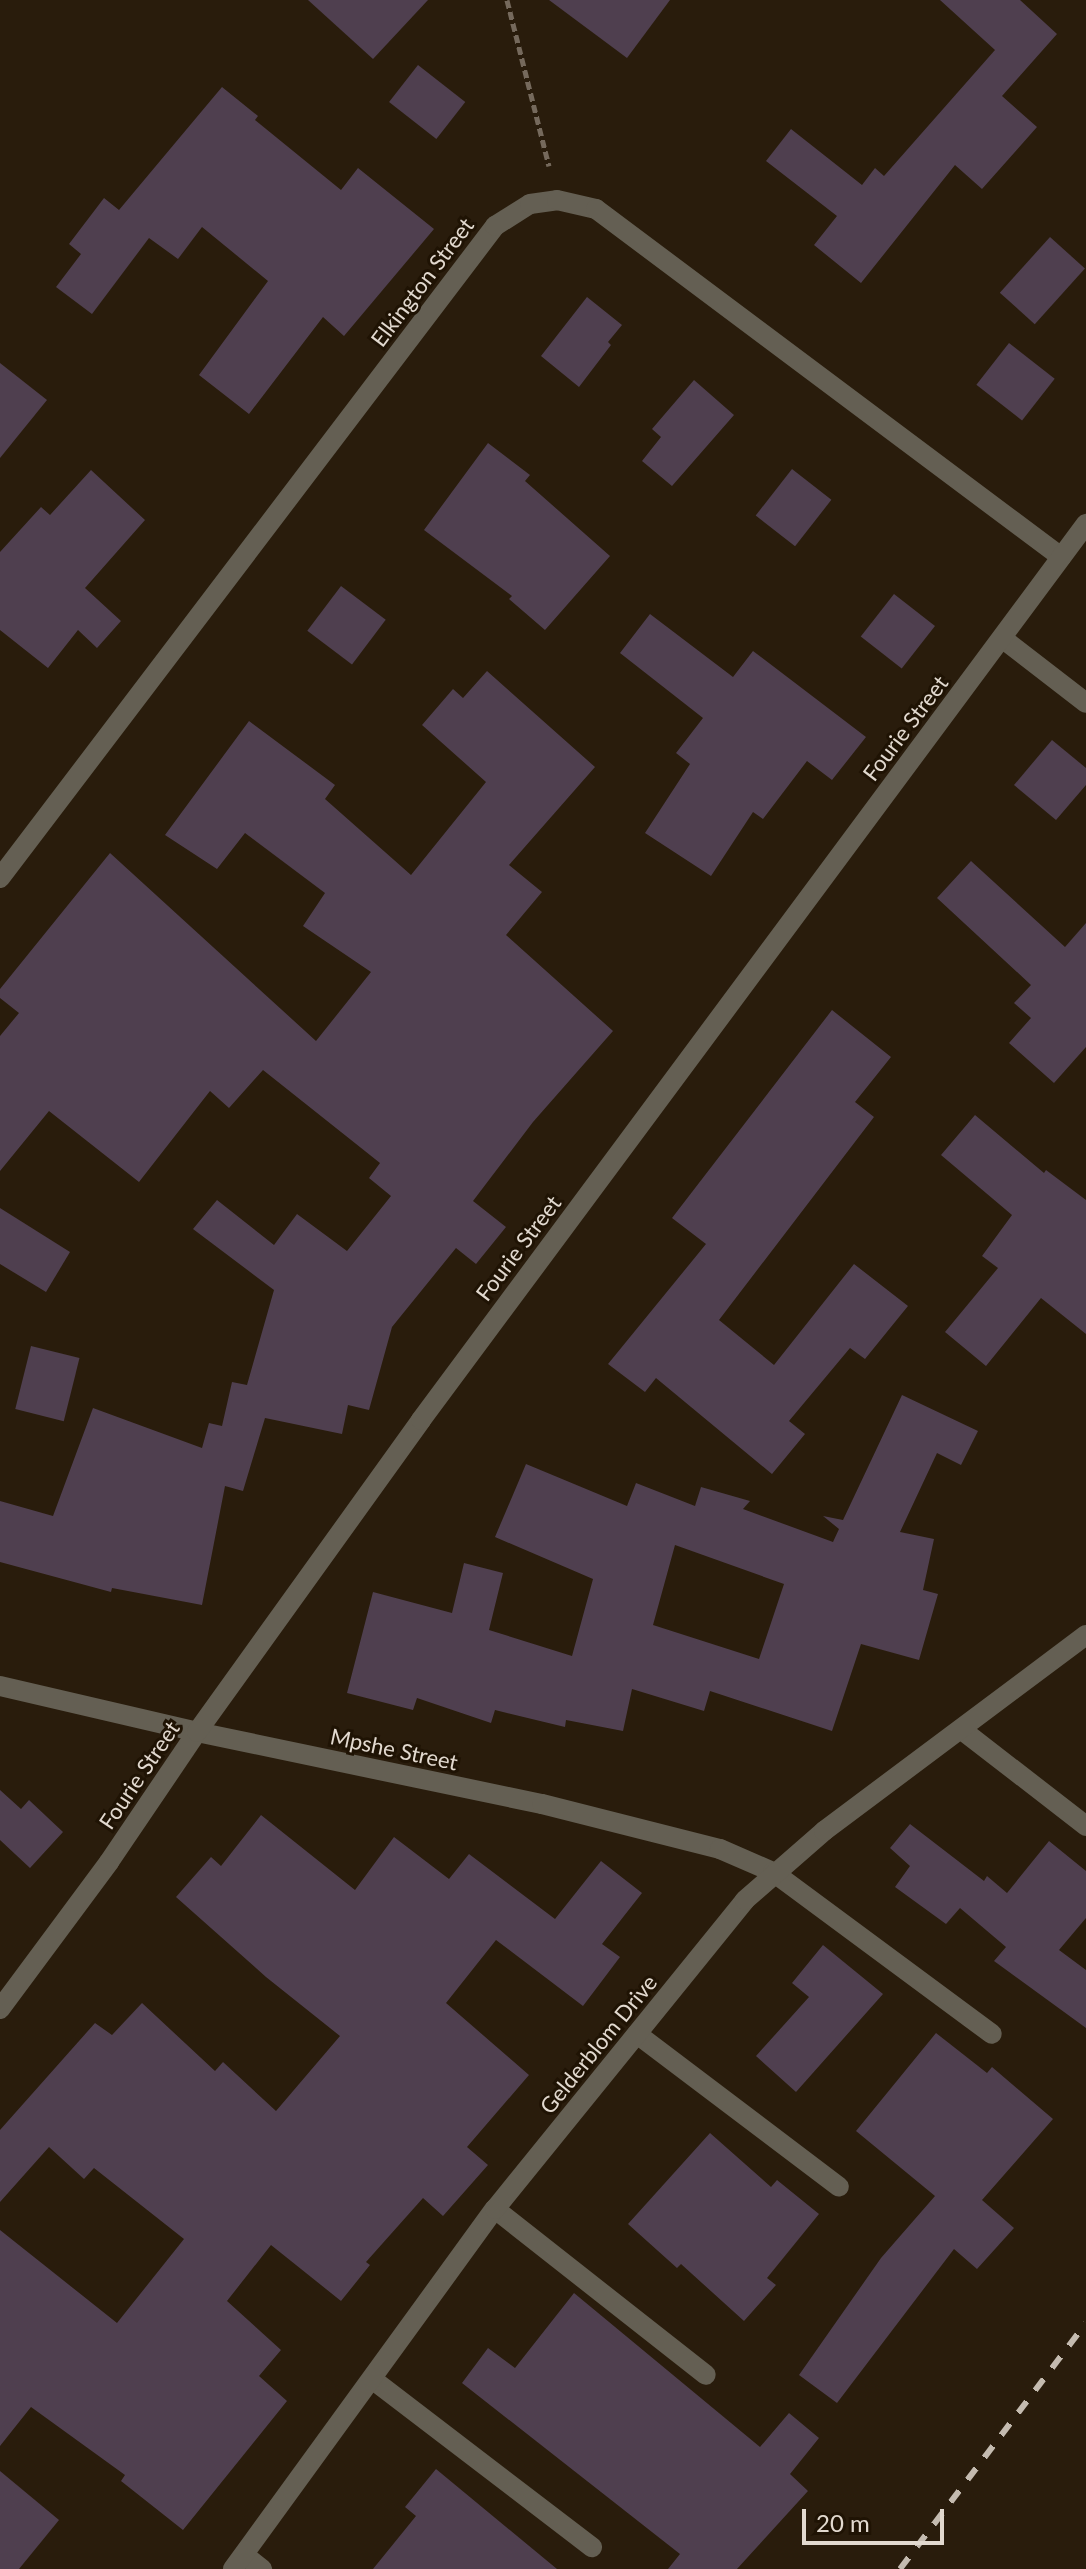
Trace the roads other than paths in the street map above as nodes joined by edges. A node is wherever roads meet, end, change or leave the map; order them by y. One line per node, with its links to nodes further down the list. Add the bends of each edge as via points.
1 (1086, 524): 2 (street, Fourie Street)
2 (1061, 557): 3 (street, Fourie Street); 5 (street, Elkington Street, via 596,209 557,200 530,204 495,226)
3 (1002, 638): 4 (street); 9 (street, Fourie Street, via 431,1407)
4 (1086, 703)
5 (0, 878)
6 (1086, 1635): 8 (street, Gelderblom Drive)
7 (0, 1686): 9 (street, Mpshe Street)
8 (962, 1730): 10 (street); 11 (street, Gelderblom Drive)
9 (197, 1732): 11 (street, Mpshe Street, via 675,1836); 12 (street, Fourie Street)
10 (1086, 1826)
11 (773, 1872): 13 (street, Gelderblom Drive, via 718,1930); 14 (street, Mpshe Street)
12 (0, 2009)
13 (637, 2034): 15 (street); 16 (street, Gelderblom Drive)
14 (992, 2034)
15 (839, 2187)
16 (495, 2209): 17 (street); 18 (street, Gelderblom Drive)
17 (706, 2375)
18 (372, 2379): 19 (street); 20 (street, Gelderblom Drive)
19 (592, 2547)
20 (238, 2562): 21 (street)
21 (262, 2569)

